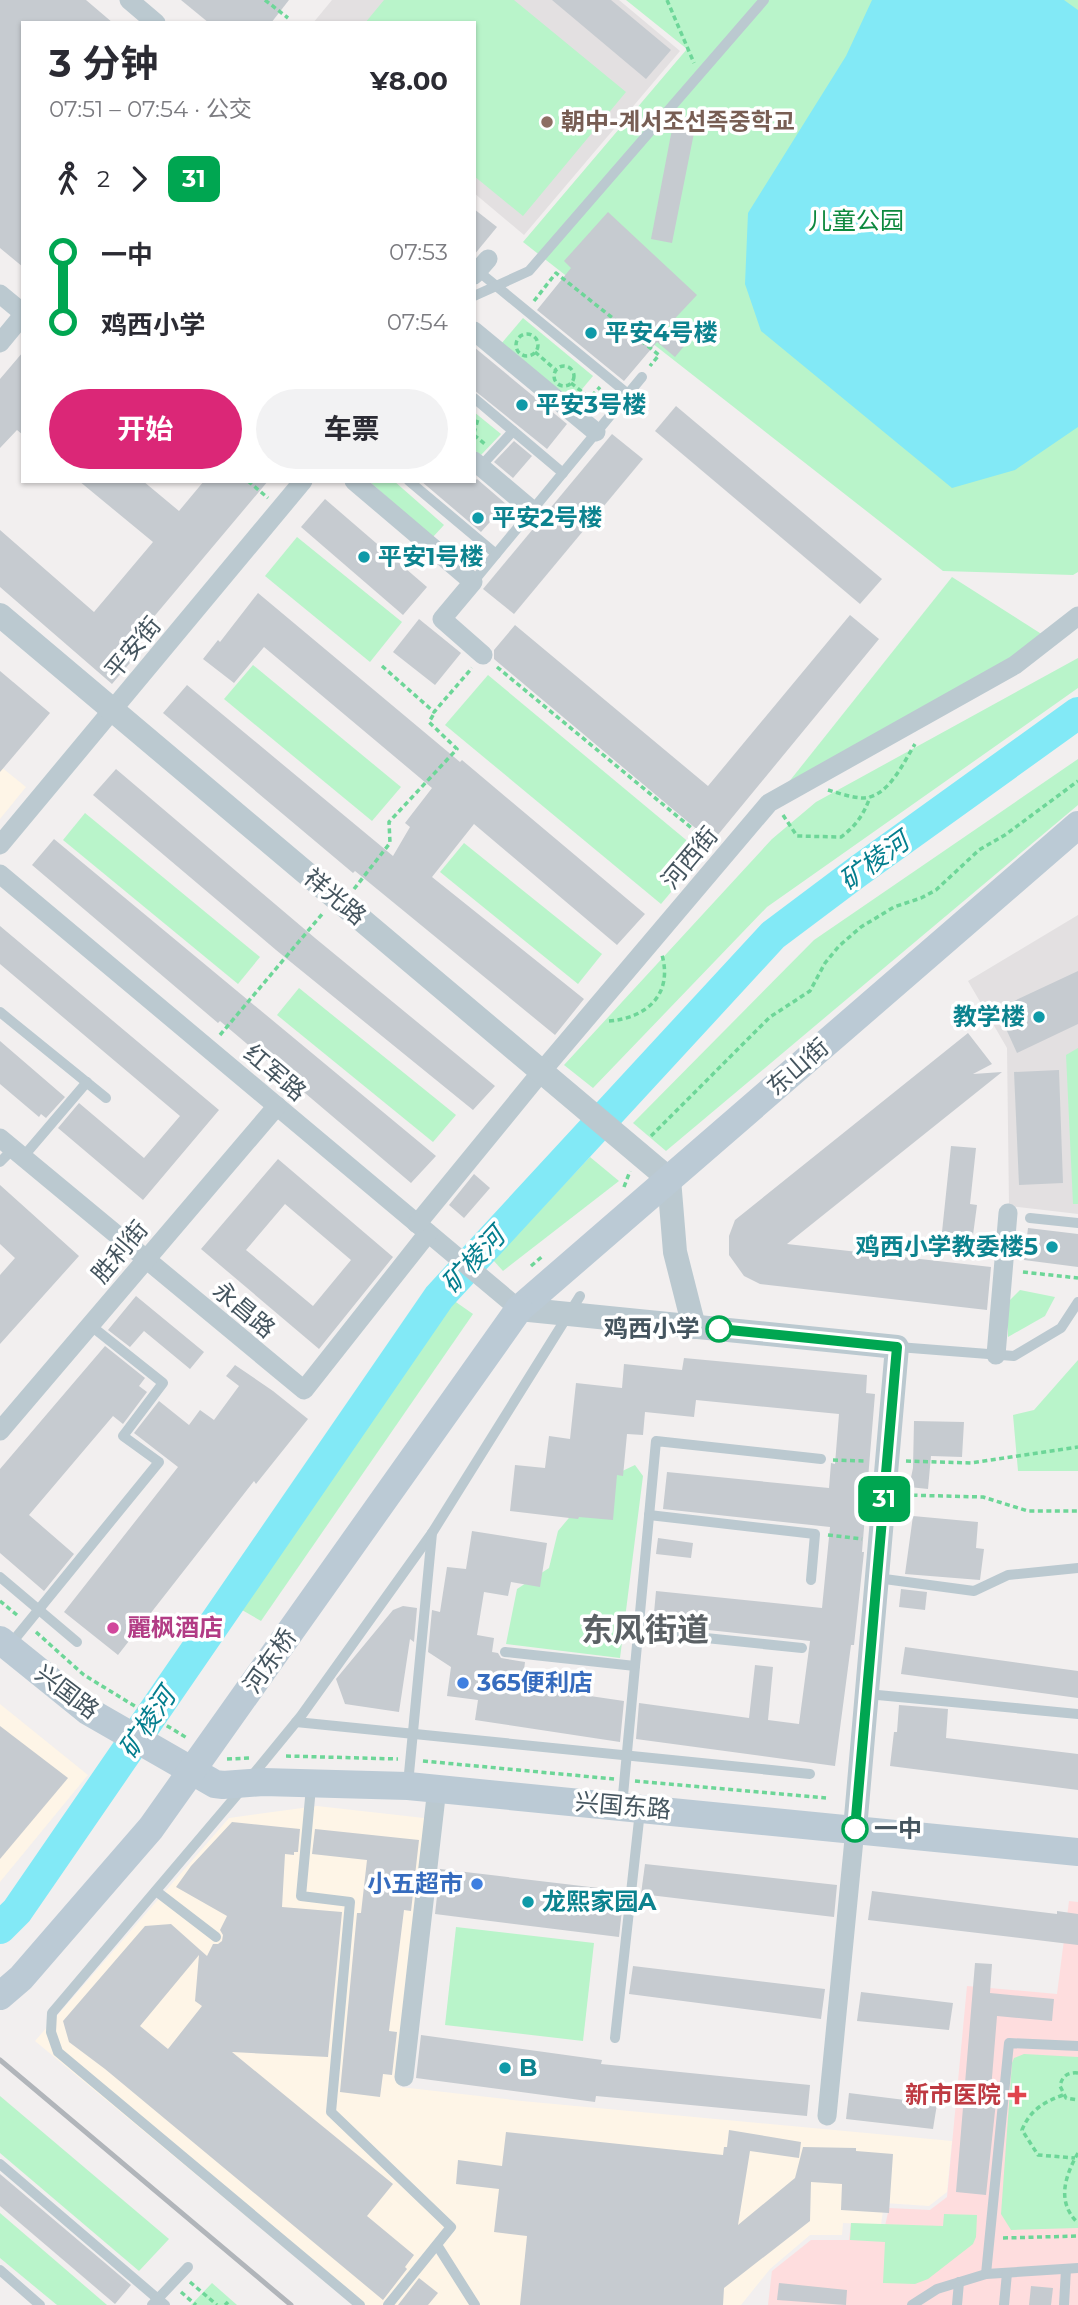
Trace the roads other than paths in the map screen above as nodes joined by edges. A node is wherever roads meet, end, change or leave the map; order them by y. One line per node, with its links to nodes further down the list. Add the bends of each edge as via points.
1 (128, 0): 3 (street)
2 (764, 0): 5 (lane, via 529,271)
3 (154, 21)
4 (480, 269): 5 (lane)
5 (496, 286): 7 (lane); 13 (lane)
6 (0, 293): 8 (street)
7 (476, 295)
8 (21, 312)
9 (21, 317): 11 (street)
10 (476, 333): 16 (street)
11 (0, 343)
12 (642, 377): 13 (lane)
13 (628, 394): 16 (lane)
14 (476, 400): 15 (lane)
15 (513, 431): 17 (lane); 18 (lane)
16 (596, 432): 18 (lane)
17 (477, 463): 22 (street)
18 (563, 473): 22 (lane)
19 (301, 483): 28 (street, 平安街)
20 (356, 483): 24 (street)
21 (411, 483): 23 (lane)
22 (532, 510): 23 (lane)
23 (496, 554): 24 (lane)
24 (473, 582): 27 (street, via 442,619)
25 (0, 615): 28 (street, 祥光路)
26 (1078, 616): 33 (street, 河西街, via 1015,664 765,807)
27 (483, 655)
28 (113, 710): 30 (street, 平安街); 33 (street, 祥光路)
29 (1078, 825): 38 (main road, 东山街)
30 (0, 845)
31 (0, 874): 36 (street, 红军路)
32 (0, 1012): 34 (lane)
33 (542, 1071): 38 (street, 祥光路); 42 (street, 河西街)
34 (87, 1082): 35 (lane); 37 (lane)
35 (106, 1098)
36 (277, 1106): 42 (street, 红军路); 43 (street, 胜利街)
37 (9, 1152): 43 (street, 永昌路)
38 (669, 1179): 44 (main road, 东山街); 48 (street, via 675,1252)
39 (1008, 1213): 50 (street)
40 (1030, 1218): 41 (lane)
41 (1078, 1223)
42 (421, 1227): 43 (street, 永昌路, via 304,1390); 44 (street, 红军路)
43 (146, 1260): 47 (street, 胜利街)
44 (511, 1302): 46 (street); 82 (main road, 河东桥, bridge, via 151,1828 21,1978)
45 (1078, 1302): 50 (lane, via 1062,1328 1014,1356)
46 (575, 1305): 48 (street); 54 (lane)
47 (90, 1325): 51 (street, 胜利街); 59 (lane, via 163,1383 123,1436 159,1462)
48 (694, 1326): 49 (street)
49 (897, 1347): 50 (lane); 57 (street)
50 (996, 1355)
51 (0, 1430)
52 (821, 1459): 53 (lane, via 656,1441)
53 (649, 1515): 58 (lane, via 815,1534); 60 (lane)
54 (432, 1533): 68 (lane); 69 (lane)
55 (1078, 1568): 57 (lane, via 1008,1575 974,1591)
56 (0, 1577): 59 (lane)
57 (877, 1578): 66 (street)
58 (811, 1580)
59 (39, 1610): 61 (lane); 62 (lane)
60 (638, 1630): 63 (lane); 65 (lane)
61 (77, 1642)
62 (4, 1643): 71 (main road, 兴国路, via 95,1699)
63 (802, 1648)
64 (505, 1652): 65 (lane)
65 (635, 1666): 70 (lane)
66 (867, 1694): 67 (lane); 78 (street)
67 (1078, 1714)
68 (296, 1722): 69 (lane); 74 (lane)
69 (413, 1733): 70 (lane); 72 (lane)
70 (627, 1756): 73 (lane); 77 (lane)
71 (173, 1760): 74 (main road, 兴国东路, via 215,1784)
72 (409, 1773): 75 (main road, 兴国东路); 76 (main road, 兴国东路)
73 (810, 1774)
74 (247, 1783): 75 (main road, 兴国东路); 80 (lane)
75 (311, 1783): 88 (lane, via 302,1896 350,1902 331,2112 451,2227)
76 (437, 1788): 77 (main road, 兴国东路); 85 (street)
77 (629, 1798): 78 (main road, 兴国东路); 83 (lane)
78 (855, 1829): 79 (main road, 兴国东路); 86 (street)
79 (1078, 1852)
80 (156, 1891): 81 (lane); 99 (lane, via 52,2013 51,2032 58,2052)
81 (216, 1937)
82 (0, 1996)
83 (615, 2038)
84 (1078, 2046): 94 (lane, via 1009,2043)
85 (404, 2077)
86 (827, 2116)
87 (0, 2164): 96 (lane)
88 (437, 2245): 100 (lane); 101 (lane)
89 (1078, 2268): 90 (lane)
90 (1066, 2269): 93 (lane); 104 (lane)
91 (0, 2270): 98 (lane)
92 (184, 2270): 96 (lane)
93 (1007, 2273): 94 (lane); 103 (lane)
94 (986, 2274): 95 (lane)
95 (959, 2282): 97 (lane, via 937,2289); 102 (lane)
96 (158, 2303)
97 (918, 2303)
98 (40, 2305)
99 (360, 2305)
100 (388, 2305)
101 (475, 2305)
102 (957, 2305)
103 (1004, 2305)
104 (1064, 2305)

